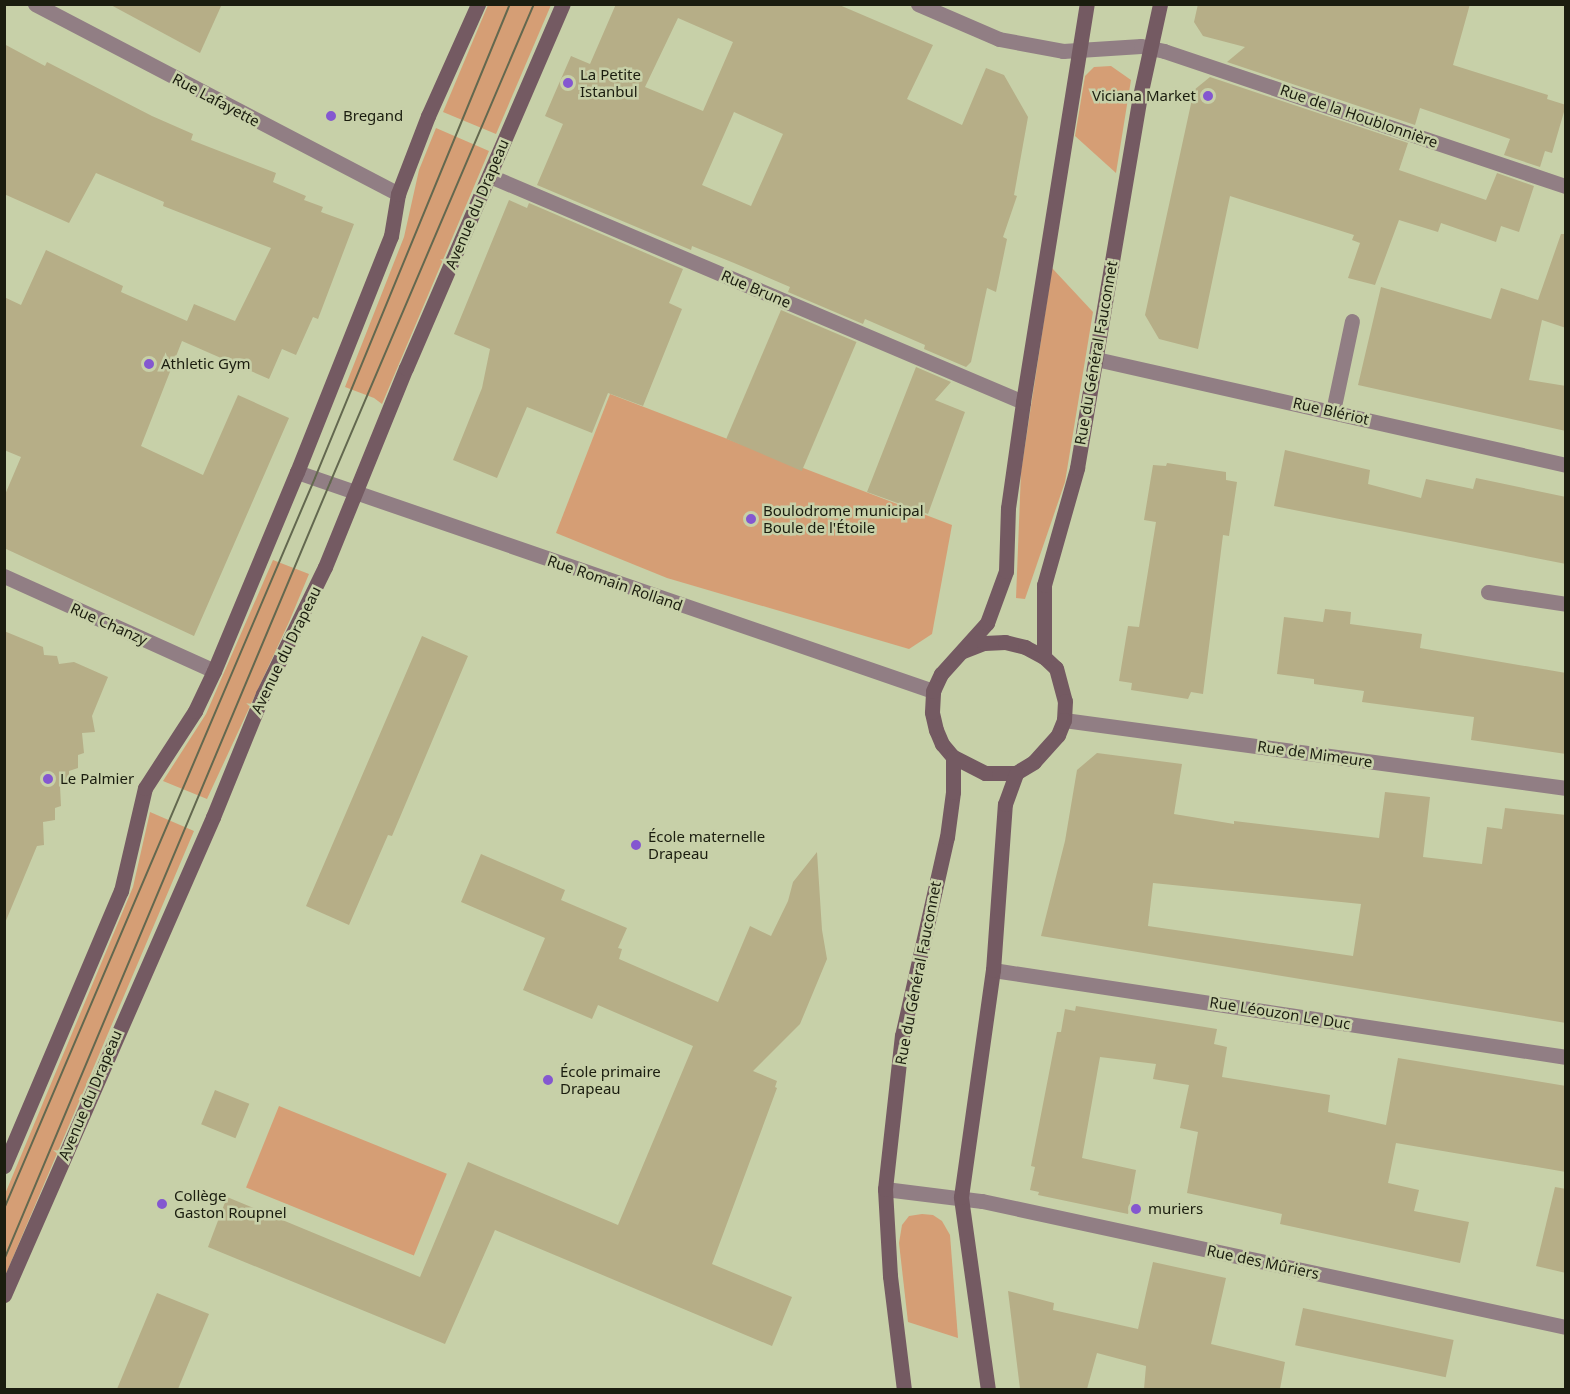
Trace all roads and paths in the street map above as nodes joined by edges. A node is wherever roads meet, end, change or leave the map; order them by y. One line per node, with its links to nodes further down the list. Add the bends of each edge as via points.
1 (35, 4): 11 (street, Rue Lafayette)
2 (478, 4): 11 (main road)
3 (563, 4): 9 (main road, Avenue du Drapeau)
4 (918, 4): 8 (street, via 999,39 1063,51)
5 (1087, 4): 8 (main road)
6 (1161, 4): 7 (main road, Rue du Général Fauconnet)
7 (1152, 48): 8 (street); 10 (street, Rue de la Houblonnière); 13 (main road, Rue du Général Fauconnet, via 1140,96)
8 (1079, 49): 14 (main road)
9 (490, 176): 14 (street, Rue Brune); 18 (main road, Avenue du Drapeau, via 406,368)
10 (1566, 186)
11 (398, 194): 17 (main road, via 391,236)
12 (1352, 321): 15 (street)
13 (1096, 359): 15 (street, Rue Blériot); 23 (main road, Rue du Général Fauconnet, via 1077,468 1044,585)
14 (1023, 402): 22 (main road, via 1008,508 1006,571 987,623)
15 (1333, 411): 16 (street, Rue Blériot)
16 (1566, 465)
17 (297, 472): 18 (street, Rue Romain Rolland); 24 (main road)
18 (357, 493): 25 (street, Rue Romain Rolland); 35 (main road, Avenue du Drapeau, via 304,615 263,694)
19 (4, 576): 24 (street, Rue Chanzy)
20 (1488, 592): 21 (street)
21 (1566, 604)
22 (963, 651): 23 (main road, via 984,643 1005,642); 25 (main road, via 941,674)
23 (1044, 657): 26 (main road, via 1056,668 1062,685)
24 (214, 671): 32 (main road, via 195,711 145,788 121,891)
25 (933, 691): 27 (main road, via 936,730)
26 (1064, 720): 28 (main road, via 1050,747); 29 (street, Rue de Mimeure)
27 (953, 757): 28 (main road, via 985,773); 33 (main road, Rue du Général Fauconnet, via 947,837 902,1036)
28 (1016, 773): 30 (main road, via 1005,804)
29 (1566, 788)
30 (993, 970): 31 (street, Rue Léouzon Le Duc); 34 (main road)
31 (1566, 1057)
32 (4, 1166)
33 (885, 1189): 34 (street); 37 (main road, Rue du Général Fauconnet, via 890,1276)
34 (961, 1197): 36 (street, Rue des Mûriers); 38 (main road)
35 (4, 1294)
36 (1566, 1327)
37 (904, 1389)
38 (988, 1389)

